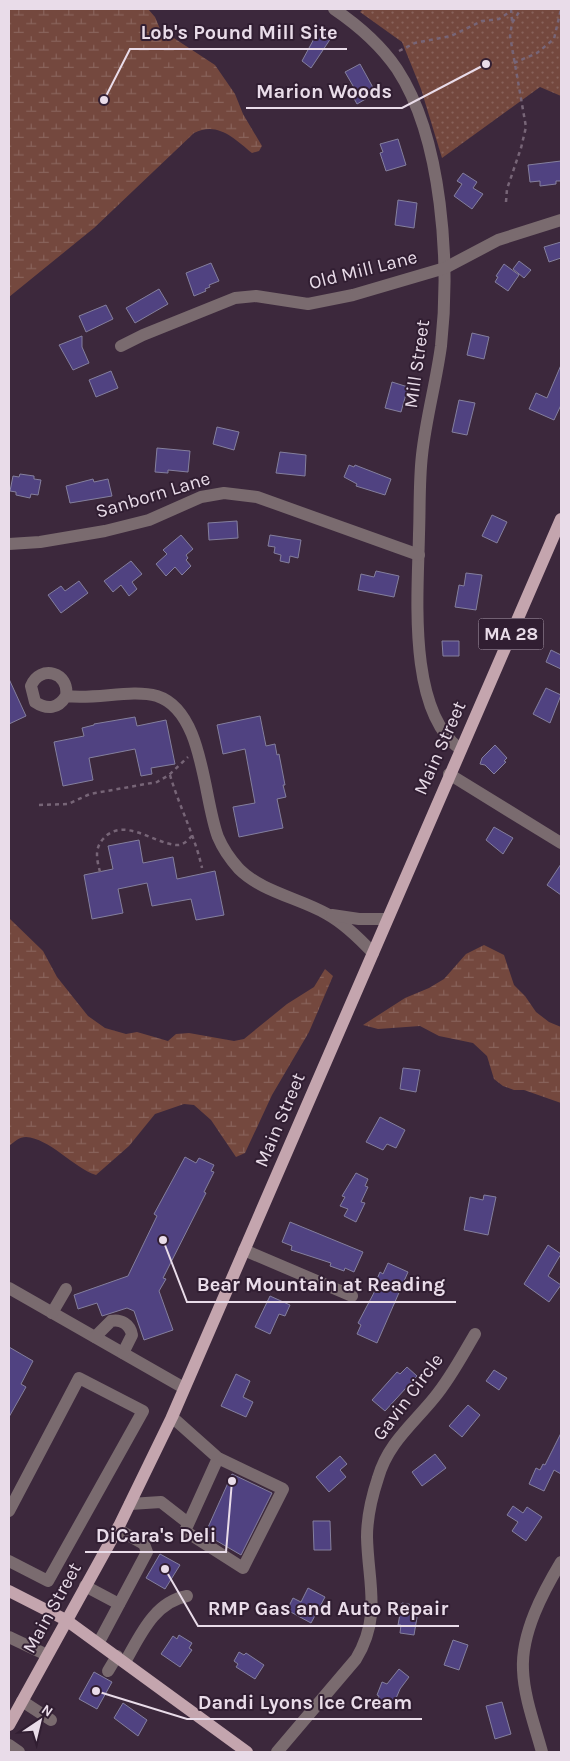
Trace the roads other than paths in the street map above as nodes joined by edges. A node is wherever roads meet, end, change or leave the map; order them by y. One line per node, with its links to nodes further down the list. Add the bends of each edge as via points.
1 (334, 9): 3 (street, Mill Street, via 367,32 388,57 412,98 426,136)
2 (561, 220): 3 (street, Old Mill Lane, via 498,240)
3 (445, 268): 4 (street, Old Mill Lane, via 320,302 294,303 256,296 235,298); 7 (street, Mill Street, via 438,371 422,455)
4 (121, 346)
5 (561, 519): 9 (main road, Main Street / MA 28)
6 (9, 544): 7 (street, Sanborn Lane, via 105,531 150,520 200,497 224,493 265,500)
7 (419, 555): 9 (street, Mill Street, via 419,646 426,689 441,730)
8 (66, 696): 12 (street, via 98,698 140,694 162,698 174,706 184,716 214,824 234,863 262,885)
9 (460, 749): 10 (main road, Main Street / MA 28)
10 (449, 774): 11 (street); 13 (main road, Main Street / MA 28)
11 (561, 842)
12 (327, 914): 13 (street); 14 (street, via 354,933)
13 (387, 919): 14 (main road, Main Street / MA 28)
14 (373, 953): 15 (main road, Main Street / MA 28)
15 (244, 1250): 18 (street); 23 (main road, Main Street / MA 28)
16 (9, 1288): 19 (street)
17 (66, 1289): 19 (street)
18 (352, 1296)
19 (52, 1313): 21 (street)
20 (475, 1334): 48 (street, Gavin Circle, via 438,1393 389,1450 378,1478 368,1523 373,1608 364,1644 356,1659)
21 (95, 1337): 22 (street); 22 (street, via 110,1321 122,1322 130,1327 132,1335)
22 (123, 1353): 23 (street)
23 (184, 1388): 24 (main road, Main Street / MA 28)
24 (172, 1417): 25 (street); 26 (main road, Main Street / MA 28)
25 (218, 1458): 28 (street); 28 (street, via 282,1488 243,1568 185,1531)
26 (130, 1504): 28 (street, via 161,1502); 29 (main road, Main Street / MA 28)
27 (9, 1511): 30 (street, via 79,1378 143,1411 48,1581)
28 (188, 1524)
29 (117, 1528): 32 (main road, Main Street / MA 28); 35 (street, via 147,1548)
30 (9, 1561)
31 (561, 1562): 49 (street, via 540,1602 524,1654 524,1677)
32 (85, 1586): 35 (street); 36 (main road, Main Street / MA 28)
33 (10, 1593): 36 (main road)
34 (187, 1596): 40 (street, via 157,1611)
35 (119, 1604): 38 (street)
36 (66, 1620): 38 (main road); 39 (main road, Main Street / MA 28)
37 (9, 1638): 39 (street)
38 (99, 1642): 40 (main road)
39 (47, 1655): 42 (main road, Main Street / MA 28)
40 (121, 1659): 41 (street); 47 (main road)
41 (108, 1671)
42 (16, 1705): 43 (street); 44 (main road, Main Street / MA 28)
43 (51, 1720)
44 (9, 1726)
45 (9, 1745): 46 (street)
46 (19, 1752)
47 (247, 1752)
48 (277, 1752)
49 (542, 1752)

